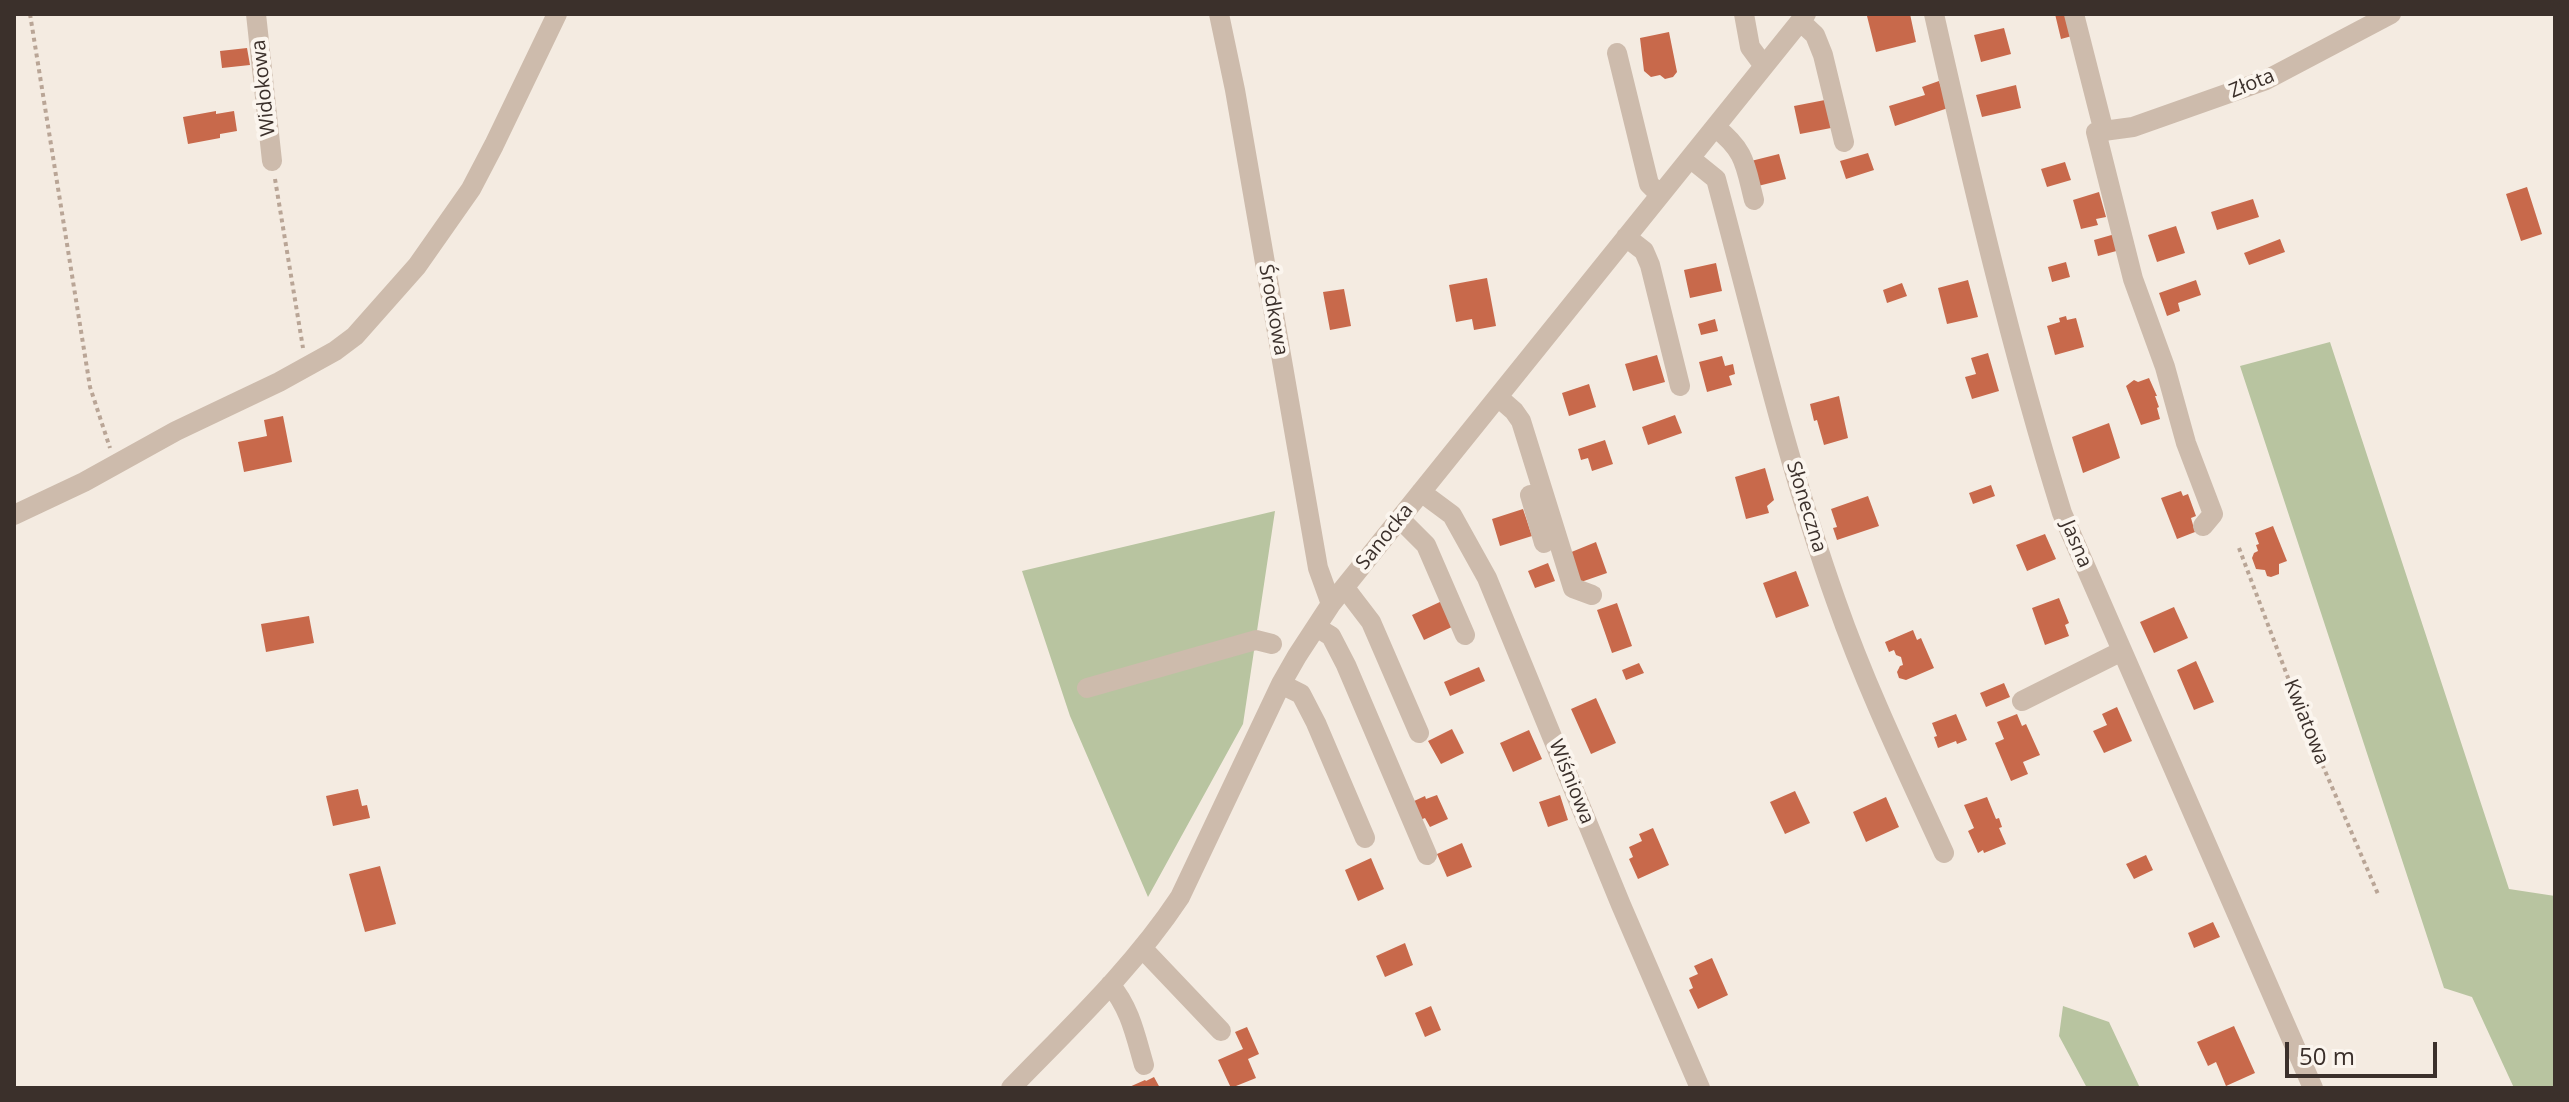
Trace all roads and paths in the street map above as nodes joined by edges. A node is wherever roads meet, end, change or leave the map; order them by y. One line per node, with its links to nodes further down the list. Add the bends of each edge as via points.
1 (30, 14): 23 (path, via 90,387)
2 (256, 14): 16 (street, Widokowa)
3 (557, 14): 20 (street, via 494,145 448,225 355,336)
4 (1219, 14): 32 (street, Środkowa, via 1318,568)
5 (1744, 14): 11 (street, via 1750,47)
6 (1934, 14): 36 (street, Jasna, via 2034,423 2062,513)
7 (2074, 14): 13 (street)
8 (2391, 14): 13 (street, Złota, via 2266,80 2133,127)
9 (1803, 18): 11 (street, Sanocka); 14 (street, via 1823,55)
10 (1617, 53): 17 (street, via 1649,184)
11 (1764, 66): 12 (street, Sanocka)
12 (1715, 127): 15 (street, Sanocka); 18 (street, via 1742,154)
13 (2104, 132): 27 (street, via 2096,132 2133,279 2213,514)
14 (1844, 142)
15 (1690, 158): 17 (street, Sanocka); 42 (street, Słoneczna, via 1716,179 1773,398 1837,604)
16 (272, 161): 20 (path)
17 (1660, 195): 19 (street, Sanocka)
18 (1754, 200)
19 (1626, 237): 21 (street, via 1644,251 1650,265); 22 (street, Sanocka)
20 (306, 367): 23 (street)
21 (1680, 386)
22 (1493, 403): 24 (street, Sanocka); 28 (street, via 1512,431); 31 (street, via 1521,421 1573,588)
23 (116, 464): 25 (street)
24 (1421, 492): 26 (street, Sanocka); 50 (street, Wiśniowa, via 1452,515 1487,578)
25 (14, 515)
26 (1400, 519): 30 (street, Sanocka); 34 (street, via 1426,545)
27 (2203, 526)
28 (1544, 543)
29 (2239, 548): 44 (path, Kwiatowa, via 2310,736)
30 (1345, 588): 32 (street, Sanocka); 40 (street, via 1371,622)
31 (1592, 595)
32 (1331, 604): 33 (street, Sanocka)
33 (1316, 627): 37 (street, Sanocka); 43 (street, via 1331,636 1346,665)
34 (1465, 635)
35 (1272, 644): 38 (street, via 1256,640)
36 (2122, 651): 39 (street); 51 (street, Jasna)
37 (1281, 684): 41 (street, via 1301,694); 45 (street, Sanocka, via 1180,897)
38 (1087, 688)
39 (2022, 701)
40 (1419, 733)
41 (1365, 838)
42 (1944, 853)
43 (1427, 855)
44 (2378, 894)
45 (1143, 949): 46 (street, Sanocka); 47 (street)
46 (1110, 985): 48 (street, via 1128,1013); 49 (street, Sanocka)
47 (1221, 1031)
48 (1144, 1065)
49 (1011, 1088)
50 (1700, 1088)
51 (2313, 1088)

